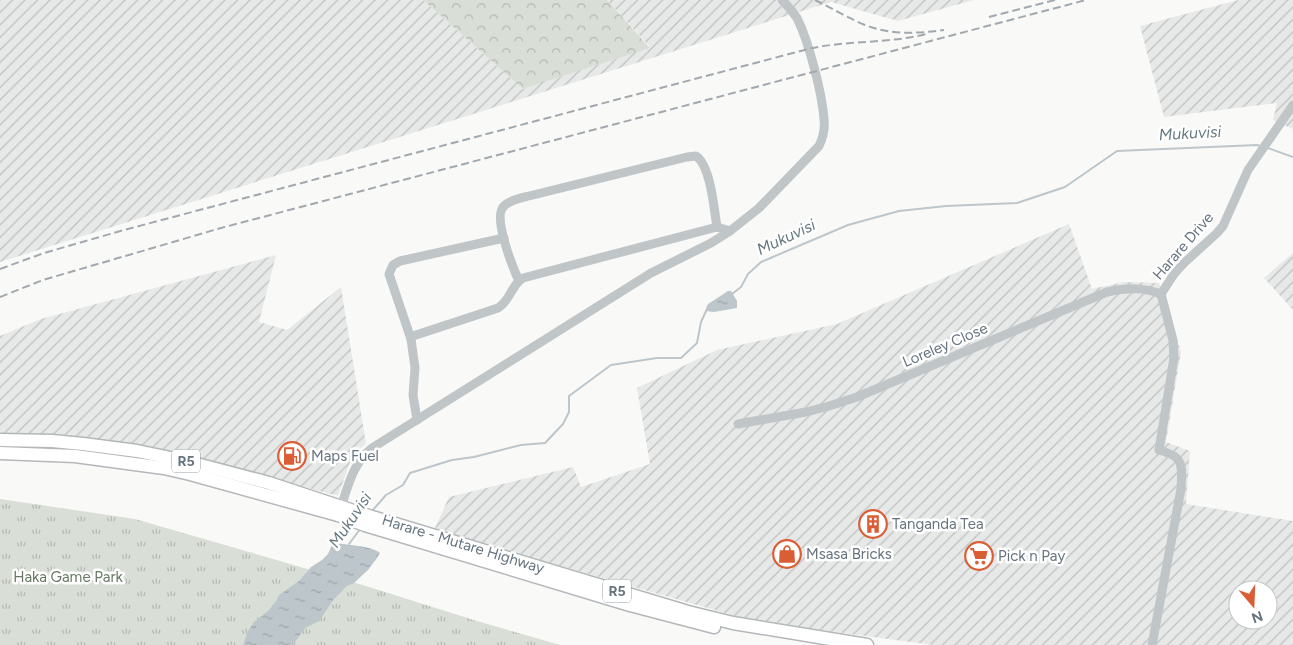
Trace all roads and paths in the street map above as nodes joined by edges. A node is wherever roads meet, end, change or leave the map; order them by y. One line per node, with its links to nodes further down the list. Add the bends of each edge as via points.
1 (782, 0): 4 (street, via 796,17 815,70 824,120 823,136 819,146 774,193)
2 (1293, 105): 7 (street, Harare Drive, via 1244,178 1222,226 1174,274)
3 (717, 227): 4 (street); 5 (street, via 709,180 701,161 693,156 511,202 502,208 500,214); 6 (street)
4 (730, 231): 9 (street, via 651,273)
5 (504, 238): 6 (street); 8 (street, via 393,265 390,274)
6 (519, 281): 8 (street, via 510,297 498,308)
7 (1160, 294): 10 (street, Loreley Close, via 1130,288 1108,292 857,397 806,412); 17 (street, Harare Drive, via 1173,340 1174,358 1159,450 1176,457 1182,466 1181,489)
8 (411, 339): 9 (street)
9 (417, 420): 13 (street, via 360,459)
10 (738, 424)
11 (0, 440): 13 (highway, Harare - Mutare Highway / R5, via 60,442 158,455 269,483)
12 (0, 453): 13 (highway, Harare - Mutare Highway / R5, via 75,456 164,468)
13 (340, 511): 14 (highway, Harare - Mutare Highway / R5)
14 (366, 520): 15 (highway, Harare - Mutare Highway / R5, via 689,621); 16 (highway, Harare - Mutare Highway / R5, via 688,612 733,623)
15 (823, 645)
16 (867, 645)
17 (1152, 645)

